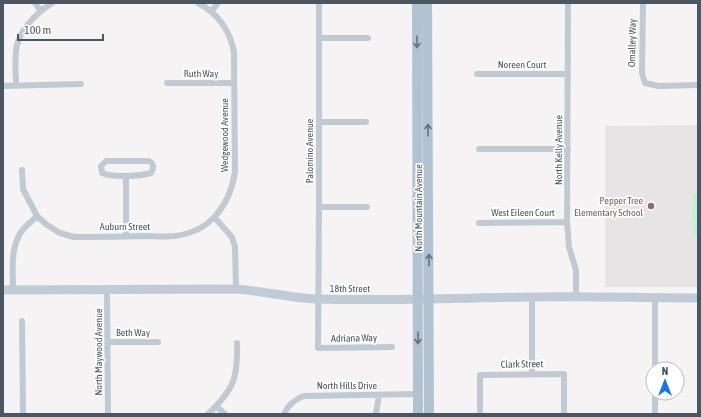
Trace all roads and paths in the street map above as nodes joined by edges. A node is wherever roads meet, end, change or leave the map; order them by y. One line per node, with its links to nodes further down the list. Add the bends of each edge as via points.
1 (35, 3): 10 (street)
2 (52, 3): 10 (street)
3 (198, 3): 11 (street, Wedgewood Avenue)
4 (218, 3): 11 (street)
5 (319, 3): 12 (street, Palomino Avenue)
6 (417, 3): 44 (main road, North Mountain Avenue, one-way to 44)
7 (427, 3): 44 (main road, North Mountain Avenue, one-way to 7)
8 (568, 3): 15 (street, North Kelly Avenue)
9 (643, 3): 19 (street, Omalley Way, via 642,73 645,84)
10 (41, 11): 21 (street, via 20,37 17,46)
11 (211, 12): 17 (street, Wedgewood Avenue, via 224,25 231,37)
12 (319, 38): 13 (street); 22 (street, Palomino Avenue)
13 (368, 38)
14 (477, 74): 15 (street, Noreen Court)
15 (568, 74): 25 (street, North Kelly Avenue)
16 (167, 83): 17 (street, Ruth Way)
17 (234, 83): 31 (street, Wedgewood Avenue, via 235,172 233,186)
18 (80, 84): 21 (street)
19 (698, 85)
20 (3, 86): 21 (street)
21 (16, 86)
22 (319, 122): 23 (street); 28 (street, Palomino Avenue)
23 (366, 122)
24 (479, 149): 25 (street)
25 (568, 149): 32 (street, North Kelly Avenue)
26 (22, 170): 30 (street, via 23,189)
27 (126, 176): 27 (street, via 102,173 101,166 106,161 153,164 151,173); 34 (street)
28 (319, 207): 29 (street); 43 (street, Palomino Avenue)
29 (367, 207)
30 (37, 216): 34 (street, Auburn Street, via 47,225 74,237); 37 (street, via 22,231 16,242 13,257)
31 (215, 218): 34 (street, Auburn Street, via 196,231 185,234); 35 (street, via 232,237 235,247)
32 (567, 222): 33 (street, West Eileen Court); 40 (street, North Kelly Avenue, via 576,270)
33 (479, 223)
34 (126, 236)
35 (236, 289): 38 (main road, 18th Street); 43 (main road, 18th Street)
36 (3, 290): 37 (main road, 18th Street)
37 (13, 290): 38 (main road, 18th Street)
38 (107, 291): 46 (street, North Maywood Avenue)
39 (532, 297): 40 (main road, 18th Street); 44 (main road, 18th Street); 51 (street)
40 (576, 297): 41 (main road, 18th Street)
41 (655, 298): 42 (main road, 18th Street); 50 (street)
42 (698, 298)
43 (317, 299): 44 (main road, 18th Street); 49 (street, Adriana Way, via 318,348)
44 (423, 299): 52 (main road, North Mountain Avenue, one-way to 52); 63 (main road, North Mountain Avenue)
45 (22, 322): 56 (street)
46 (108, 342): 47 (street, Beth Way); 57 (street, North Maywood Avenue)
47 (158, 342)
48 (237, 343): 55 (street, via 238,361 233,383 227,395)
49 (392, 348)
50 (655, 361)
51 (532, 374): 64 (street, Clark Street, via 480,375); 65 (street, Clark Street, via 564,374)
52 (418, 394): 53 (street, North Hills Drive); 62 (main road, North Mountain Avenue)
53 (379, 395): 60 (street, North Hills Drive, via 304,396 292,403); 61 (street)
54 (655, 401): 66 (street)
55 (216, 406): 58 (street); 59 (street)
56 (23, 414)
57 (108, 414)
58 (208, 414)
59 (225, 414)
60 (284, 414)
61 (376, 414)
62 (418, 414)
63 (429, 414)
64 (480, 414)
65 (564, 414)
66 (655, 414)

